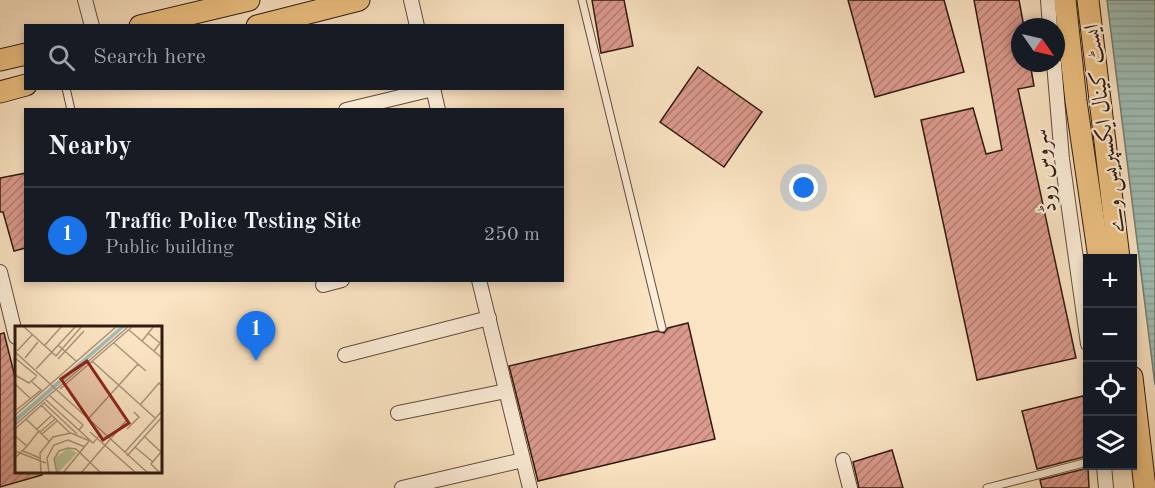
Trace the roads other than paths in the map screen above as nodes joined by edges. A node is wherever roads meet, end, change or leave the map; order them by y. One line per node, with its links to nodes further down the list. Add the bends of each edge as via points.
1 (85, 0): 10 (street)
2 (247, 0): 11 (main road)
3 (359, 0): 12 (main road)
4 (411, 0): 13 (street)
5 (582, 0): 33 (lane)
6 (1048, 0): 9 (street)
7 (1065, 0): 25 (main road)
8 (1088, 0): 26 (main road, ایسٹ کینال ایکسپریس وے)
9 (1049, 18)
10 (91, 24)
11 (148, 24)
12 (265, 24)
13 (417, 24)
14 (24, 54): 15 (main road)
15 (0, 60)
16 (1055, 72): 31 (street, سروس روڈ, via 1062,159)
17 (24, 86): 21 (main road)
18 (66, 90): 22 (lane)
19 (429, 90): 23 (street)
20 (433, 90): 24 (street)
21 (0, 92)
22 (71, 108)
23 (354, 108)
24 (438, 108)
25 (1098, 254)
26 (1119, 254)
27 (0, 272): 34 (street)
28 (334, 282): 30 (street)
29 (480, 282): 32 (street)
30 (323, 285)
31 (1083, 308)
32 (489, 318): 35 (street); 36 (street)
33 (662, 328)
34 (15, 333)
35 (345, 356)
36 (506, 391): 37 (street); 39 (street)
37 (398, 413)
38 (1137, 416): 50 (main road)
39 (523, 460): 44 (street); 45 (street)
40 (843, 460): 46 (street)
41 (1083, 463): 47 (lane)
42 (1104, 470): 48 (street)
43 (1130, 470): 49 (main road)
44 (402, 488)
45 (530, 488)
46 (850, 488)
47 (987, 488)
48 (1106, 488)
49 (1133, 488)
50 (1146, 488)

